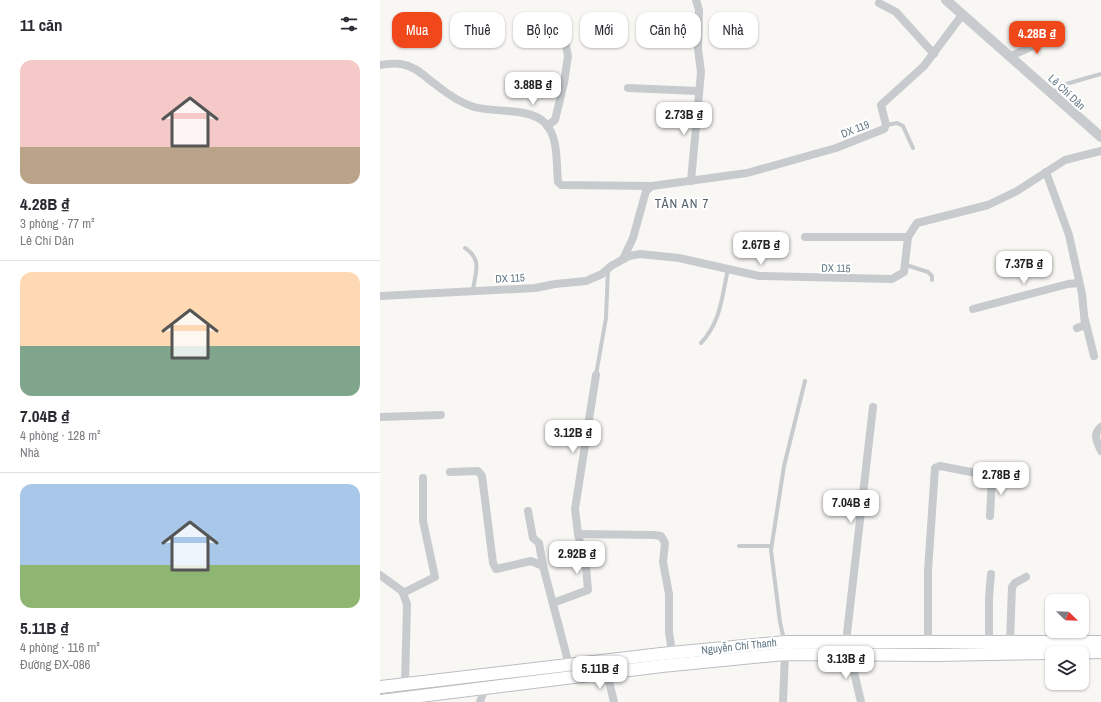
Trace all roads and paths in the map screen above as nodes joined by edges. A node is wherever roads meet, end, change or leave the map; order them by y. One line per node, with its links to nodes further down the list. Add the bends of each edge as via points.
1 (696, 0): 12 (street, via 699,10 698,49 701,72)
2 (946, 0): 4 (street, Lê Chí Dân)
3 (879, 2): 7 (street, via 896,12)
4 (962, 15): 7 (street, DX 119); 8 (street, Lê Chí Dân)
5 (1055, 36): 8 (street)
6 (566, 48): 15 (street, via 568,56 564,83 555,120)
7 (934, 54): 14 (street, DX 119, via 881,105)
8 (1011, 56): 13 (street, Lê Chí Dân)
9 (380, 65): 15 (street, via 401,64 412,67 466,104 534,116)
10 (1101, 74): 13 (lane, via 1066,84)
11 (628, 88): 12 (street)
12 (698, 91): 20 (street)
13 (1051, 95): 16 (street, Lê Chí Dân)
14 (886, 125): 17 (lane, via 897,123 903,126); 20 (street, DX 119, via 884,129 836,148 747,173)
15 (547, 126): 21 (street, DX 119, via 554,143 558,182 561,185)
16 (1101, 138)
17 (913, 148)
18 (1101, 151): 19 (street, via 1065,160)
19 (1046, 172): 23 (street, via 1017,191 988,205 917,223); 30 (street, via 1069,235)
20 (691, 182): 21 (street, DX 119)
21 (652, 186): 25 (street, via 646,192 633,238)
22 (805, 236): 23 (street)
23 (908, 236): 26 (street)
24 (465, 248): 31 (lane, via 473,253 477,260)
25 (623, 259): 27 (street, DX 115, via 640,254 679,258); 28 (street, DX 115)
26 (906, 265): 27 (street, DX 115, via 904,272 892,279 759,276); 29 (lane, via 928,272)
27 (728, 268): 36 (lane, via 716,324)
28 (608, 269): 31 (street, DX 115, via 586,281 535,288); 38 (lane, via 606,318)
29 (932, 280)
30 (1079, 282): 33 (street); 34 (street)
31 (473, 291): 32 (street, DX 115)
32 (380, 296)
33 (973, 309)
34 (1085, 320): 35 (street, via 1083,327); 37 (street)
35 (1077, 328)
36 (701, 343)
37 (1094, 356)
38 (596, 375): 49 (street, via 576,501)
39 (805, 381): 51 (lane, via 784,466)
40 (873, 407): 59 (street)
41 (441, 415): 42 (street)
42 (380, 417)
43 (1101, 428): 44 (street, via 1095,436)
44 (1101, 451)
45 (450, 472): 52 (street, via 478,471 482,476 496,569 531,561)
46 (423, 478): 56 (street, via 423,521 435,577)
47 (528, 511): 52 (street, via 533,538 539,543)
48 (990, 516): 62 (street, via 992,476 940,466 935,468 928,571)
49 (578, 534): 57 (street, via 586,567 588,590); 65 (street, via 661,536 665,544 663,562)
50 (739, 546): 51 (lane)
51 (771, 546): 58 (lane, via 777,603)
52 (544, 566): 57 (street)
53 (991, 574): 60 (street)
54 (380, 575): 56 (street)
55 (1026, 578): 61 (street, via 1012,587)
56 (402, 593): 72 (street, via 407,604)
57 (553, 603): 69 (street)
58 (785, 642): 59 (main road, Nguyễn Chí Thanh); 65 (main road, Nguyễn Chí Thanh); 67 (main road)
59 (846, 642): 62 (main road, Nguyễn Chí Thanh)
60 (989, 642): 61 (main road, Nguyễn Chí Thanh); 62 (main road, Nguyễn Chí Thanh)
61 (1010, 642): 63 (main road, Nguyễn Chí Thanh)
62 (928, 643)
63 (1099, 647): 64 (main road, Nguyễn Chí Thanh)
64 (1089, 648)
65 (672, 652): 69 (main road, Nguyễn Chí Thanh)
66 (1045, 653): 68 (main road, Nguyễn Chí Thanh)
67 (785, 654): 68 (main road, Nguyễn Chí Thanh); 70 (main road, Nguyễn Chí Thanh); 78 (street)
68 (850, 655): 79 (street)
69 (569, 665): 71 (main road, Nguyễn Chí Thanh)
70 (607, 673): 74 (main road, Nguyễn Chí Thanh); 77 (street)
71 (483, 674): 72 (main road, Nguyễn Chí Thanh); 74 (main road)
72 (404, 684): 73 (main road, Nguyễn Chí Thanh)
73 (380, 687)
74 (485, 688): 75 (main road, Nguyễn Chí Thanh); 76 (street)
75 (380, 701)
76 (480, 702)
77 (614, 702)
78 (783, 702)
79 (861, 702)

